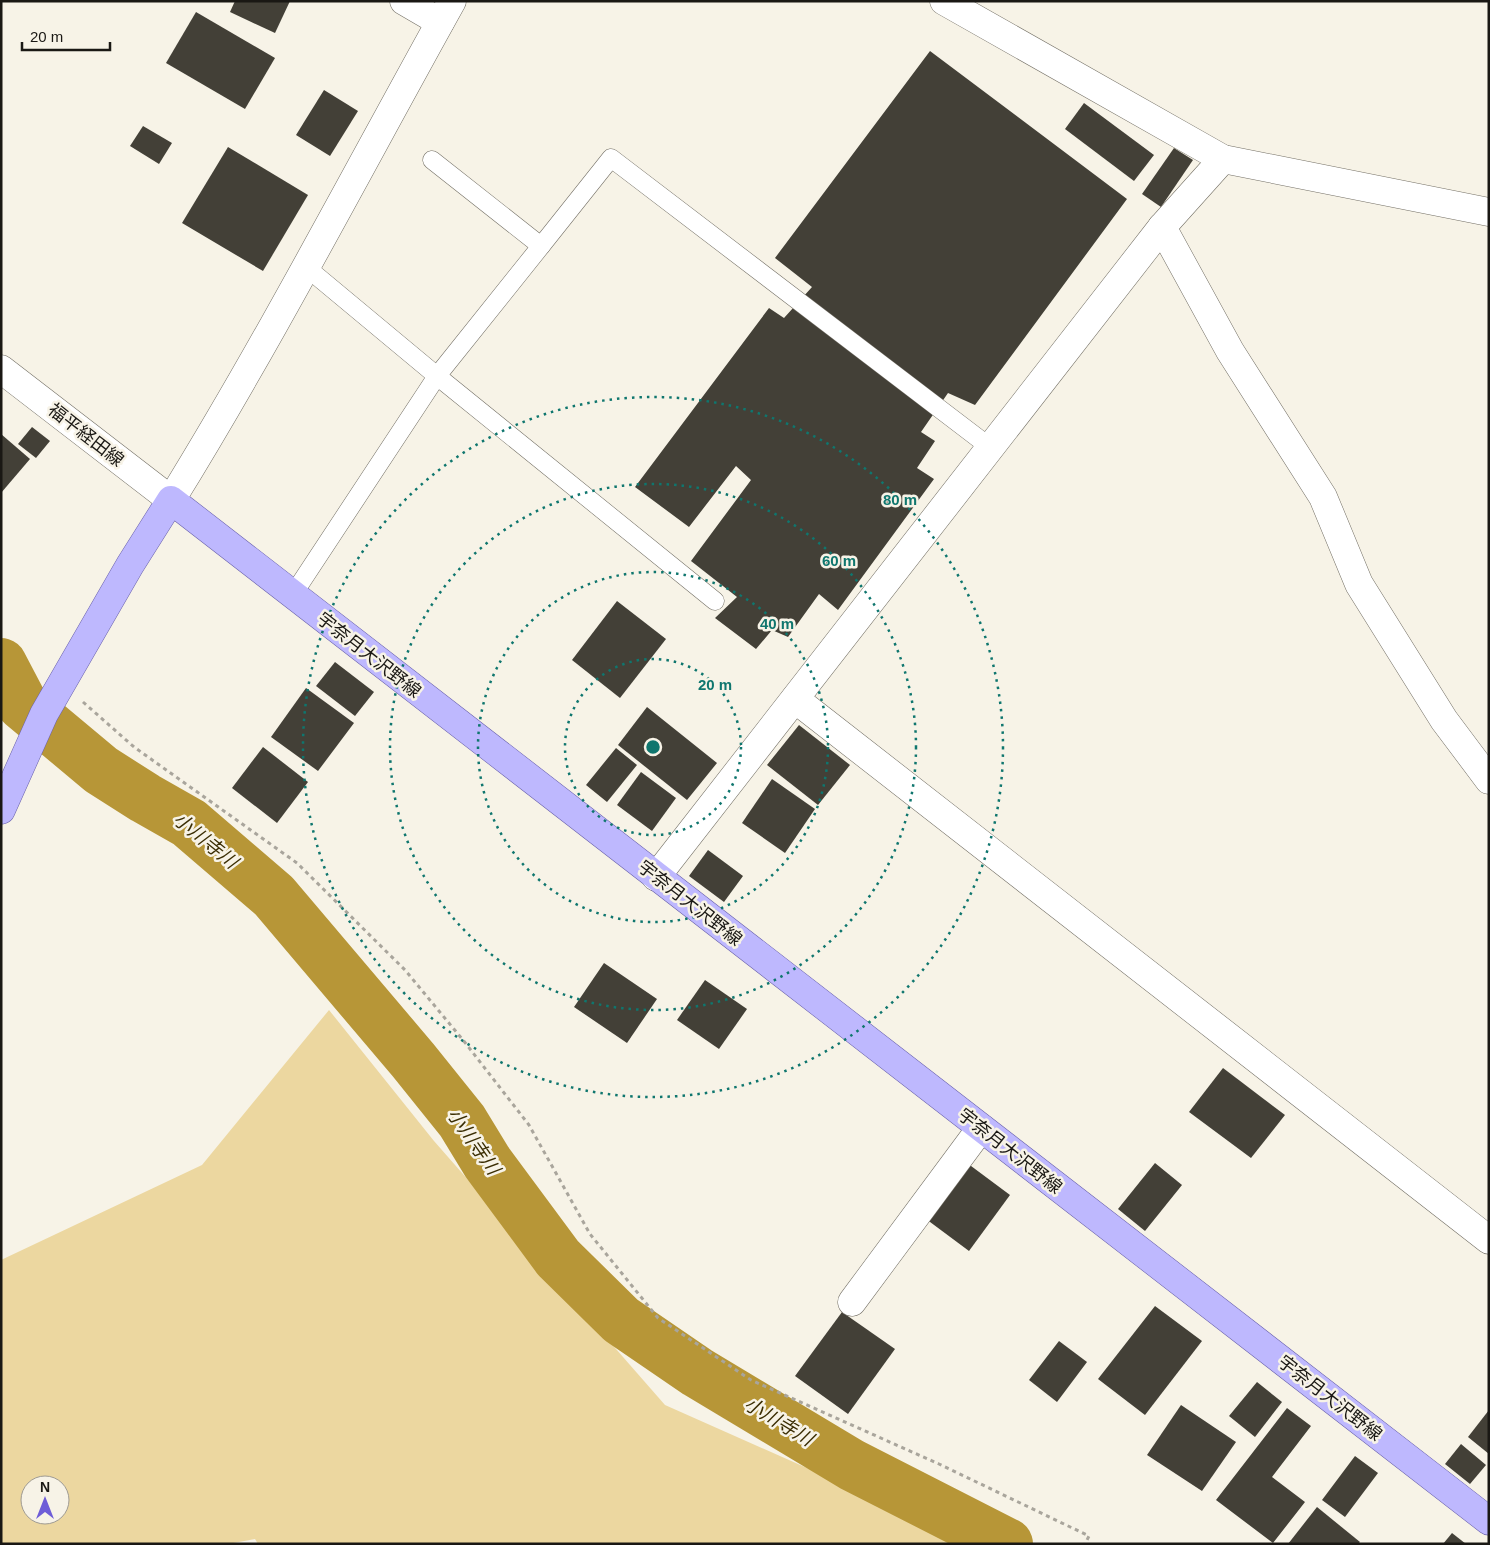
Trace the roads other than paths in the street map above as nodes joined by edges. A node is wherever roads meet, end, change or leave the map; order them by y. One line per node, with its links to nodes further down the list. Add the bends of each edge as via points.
1 (404, 1): 3 (street)
2 (944, 1): 5 (street)
3 (446, 12): 9 (street)
4 (432, 160): 8 (lane)
5 (1223, 160): 6 (street); 7 (street)
6 (1489, 212)
7 (1162, 227): 12 (street); 17 (street, via 1230,352 1323,497 1359,584 1444,720)
8 (541, 246): 11 (lane); 12 (lane, via 611,158)
9 (306, 267): 11 (lane); 13 (street)
10 (1, 369): 13 (street, 福平経田線)
11 (437, 376): 14 (lane); 15 (lane)
12 (991, 448): 16 (street)
13 (171, 500): 14 (main road, 宇奈月大沢野線); 18 (main road, via 44,714)
14 (292, 596): 19 (main road, 宇奈月大沢野線)
15 (716, 601)
16 (795, 699): 19 (street); 21 (street)
17 (1489, 780)
18 (1, 810)
19 (656, 877): 20 (main road, 宇奈月大沢野線)
20 (981, 1128): 22 (street); 23 (main road, 宇奈月大沢野線)
21 (1489, 1240)
22 (852, 1302)
23 (1489, 1521)

